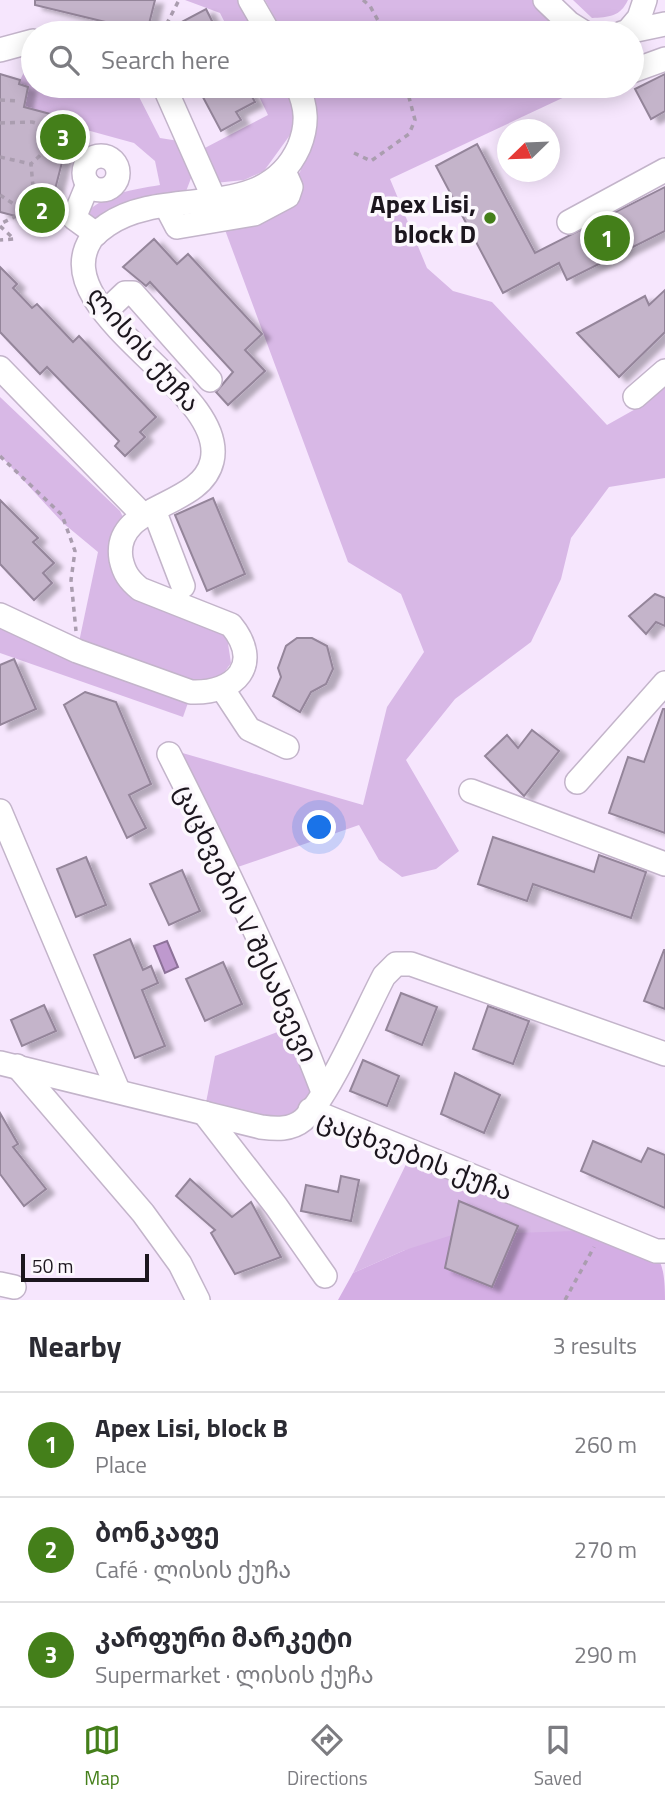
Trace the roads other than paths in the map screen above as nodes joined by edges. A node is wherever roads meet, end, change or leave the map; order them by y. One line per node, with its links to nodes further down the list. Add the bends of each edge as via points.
1 (250, 0): 4 (street)
2 (545, 0): 5 (street)
3 (645, 0): 6 (street)
4 (262, 21)
5 (567, 21)
6 (636, 21)
7 (665, 24): 8 (street)
8 (644, 28)
9 (21, 44): 10 (street)
10 (0, 50)
11 (665, 59): 12 (street)
12 (644, 67)
13 (169, 98): 18 (street)
14 (302, 98): 16 (street, via 306,127)
15 (665, 170): 20 (street)
16 (284, 171): 18 (street, via 255,191); 19 (street, via 291,187 288,196 254,214 177,227)
17 (88, 184): 21 (street, via 74,218)
18 (215, 201): 19 (street)
19 (166, 206): 21 (street, via 143,208)
20 (569, 222)
21 (96, 234): 22 (street, ლისის ქუჩა, via 84,255 83,270 86,284)
22 (106, 311): 25 (street, via 125,293 133,293); 27 (street, ლისის ქუჩა, via 210,430 212,462 204,477 191,492)
23 (0, 368): 27 (street)
24 (665, 371): 26 (street)
25 (210, 380)
26 (635, 397)
27 (148, 512): 28 (street); 31 (street, ლისის ქუჩა, via 124,536 123,568 141,589 236,631 245,651 244,667 236,681)
28 (183, 586)
29 (4, 613): 31 (street, via 77,651 191,692)
30 (665, 683): 34 (street)
31 (222, 688): 32 (street, via 249,729)
32 (288, 747)
33 (169, 754): 41 (street, ცაცხვების V შესახვევი, via 296,1022)
34 (577, 782)
35 (471, 791): 37 (street)
36 (0, 811): 40 (street)
37 (665, 864)
38 (665, 1054): 41 (street, via 411,964 396,964 384,976)
39 (8, 1065): 40 (street, ცაცხვების ქუჩა); 45 (street, via 143,1213 180,1264)
40 (118, 1090): 42 (street, ცაცხვების ქუჩა)
41 (316, 1101): 42 (street, ცაცხვების ქუჩა, via 304,1119 281,1129); 43 (street, ცაცხვების ქუჩა, via 603,1230)
42 (204, 1113): 44 (street)
43 (665, 1251)
44 (325, 1276)
45 (198, 1300)

